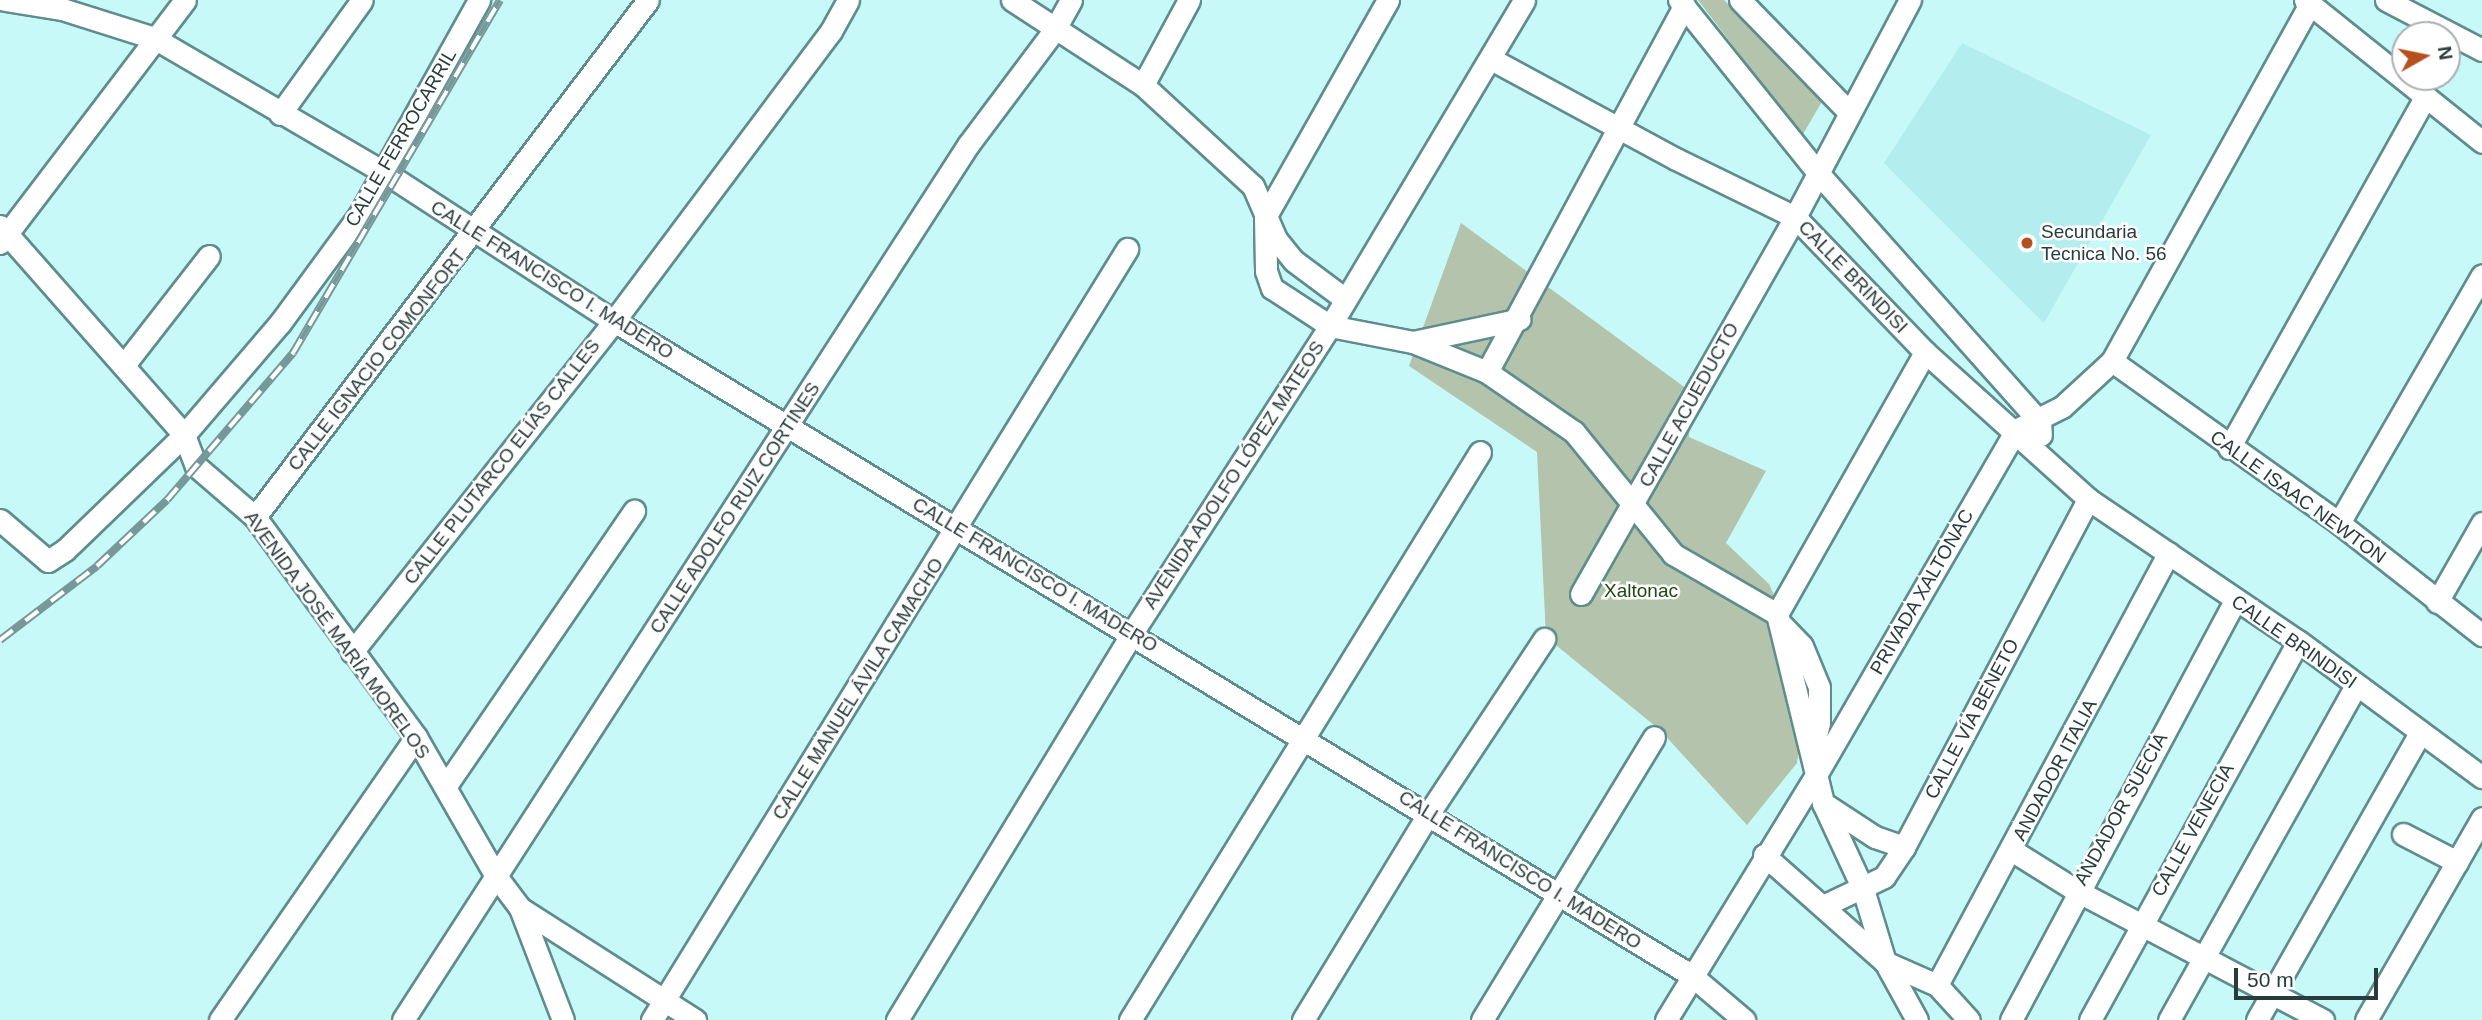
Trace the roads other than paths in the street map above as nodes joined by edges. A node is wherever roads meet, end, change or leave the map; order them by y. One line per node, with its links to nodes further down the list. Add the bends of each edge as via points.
1 (5, 0): 17 (street, CALLE FRANCISCO I. MADERO)
2 (185, 0): 19 (street)
3 (362, 0): 25 (street)
4 (479, 0): 28 (street, CALLE FERROCARRIL)
5 (649, 0): 32 (street, CALLE IGNACIO COMONFORT)
6 (848, 0): 39 (street, CALLE PLUTARCO ELÍAS CALLES, via 831,31)
7 (1012, 0): 18 (street)
8 (1071, 0): 18 (street, CALLE ADOLFO RUIZ CORTINES)
9 (1189, 0): 22 (street)
10 (1388, 0): 30 (street)
11 (1524, 0): 21 (street, AVENIDA ADOLFO LÓPEZ MATEOS)
12 (1740, 0): 24 (street)
13 (1910, 0): 24 (street, CALLE ACUEDUCTO)
14 (2386, 0): 20 (street)
15 (1682, 3): 26 (street); 29 (street)
16 (2307, 3): 23 (street); 43 (street)
17 (64, 5): 19 (street, CALLE FRANCISCO I. MADERO)
18 (1055, 29): 22 (street); 47 (street, CALLE ADOLFO RUIZ CORTINES, via 968,145)
19 (154, 38): 25 (street, CALLE FRANCISCO I. MADERO); 33 (street)
20 (2482, 50)
21 (1491, 59): 26 (street, CALLE BRINDISI); 37 (street, AVENIDA ADOLFO LÓPEZ MATEOS)
22 (1143, 85): 30 (street, via 1253,186)
23 (2424, 99): 27 (street); 50 (street)
24 (1849, 112): 29 (street, CALLE ACUEDUCTO)
25 (280, 114): 28 (street, CALLE FRANCISCO I. MADERO)
26 (1618, 128): 31 (street, CALLE BRINDISI); 38 (street)
27 (2482, 142)
28 (382, 172): 32 (street, CALLE FRANCISCO I. MADERO); 49 (street, CALLE FERROCARRIL, via 360,214 280,323)
29 (1818, 173): 31 (street, CALLE ACUEDUCTO); 46 (street)
30 (1265, 217): 37 (street, via 1294,261); 40 (street, via 1266,271 1272,288)
31 (1795, 217): 42 (street, CALLE BRINDISI); 54 (street, CALLE ACUEDUCTO)
32 (476, 232): 39 (street, CALLE FRANCISCO I. MADERO); 56 (street, CALLE IGNACIO COMONFORT)
33 (2, 234): 44 (street, AVENIDA JOSÉ MARÍA MORELOS)
34 (1127, 249): 60 (street, CALLE MANUEL ÁVILA CAMACHO)
35 (209, 256): 44 (street)
36 (2482, 275): 58 (street)
37 (1345, 299): 40 (street, AVENIDA ADOLFO LÓPEZ MATEOS)
38 (1520, 319): 41 (street); 45 (street)
39 (614, 321): 47 (street, CALLE FRANCISCO I. MADERO); 70 (street, CALLE PLUTARCO ELÍAS CALLES)
40 (1330, 326): 41 (street); 66 (street, AVENIDA ADOLFO LÓPEZ MATEOS)
41 (1413, 341): 45 (street)
42 (1925, 352): 48 (street, CALLE BRINDISI); 65 (street)
43 (2112, 361): 46 (street); 50 (street, CALLE ISAAC NEWTON)
44 (124, 365): 49 (street, AVENIDA JOSÉ MARÍA MORELOS)
45 (1487, 372): 54 (street, via 1574,432)
46 (2040, 422): 48 (street); 52 (street)
47 (788, 427): 60 (street, CALLE FRANCISCO I. MADERO); 87 (street, CALLE ADOLFO RUIZ CORTINES)
48 (2016, 430): 52 (street, CALLE BRINDISI); 76 (street, PRIVADA XALTONAC)
49 (184, 435): 56 (street, AVENIDA JOSÉ MARÍA MORELOS, via 196,466); 57 (street, CALLE FERROCARRIL, via 48,561)
50 (2229, 448): 58 (street, CALLE ISAAC NEWTON)
51 (1480, 452): 73 (street)
52 (2042, 453): 53 (street, CALLE BRINDISI)
53 (2088, 499): 61 (street, CALLE BRINDISI); 83 (street, CALLE VÍA BENETO)
54 (1632, 506): 62 (street); 65 (street, CALLE ACUEDUCTO, via 1673,554)
55 (634, 511): 78 (street)
56 (255, 517): 70 (street, AVENIDA JOSÉ MARÍA MORELOS)
57 (0, 520)
58 (2339, 523): 64 (street, CALLE ISAAC NEWTON)
59 (2482, 523): 64 (street)
60 (958, 530): 66 (street, CALLE FRANCISCO I. MADERO); 99 (street, CALLE MANUEL ÁVILA CAMACHO)
61 (2169, 552): 63 (street, CALLE BRINDISI); 84 (street, ANDADOR ITALIA)
62 (1581, 594)
63 (2235, 600): 69 (street, CALLE BRINDISI); 89 (street, ANDADOR SUECIA)
64 (2437, 602): 67 (street, CALLE ISAAC NEWTON)
65 (1777, 617): 76 (street)
66 (1132, 633): 73 (street, CALLE FRANCISCO I. MADERO); 105 (street, AVENIDA ADOLFO LÓPEZ MATEOS)
67 (2482, 635)
68 (1544, 639): 80 (street)
69 (2298, 641): 71 (street, CALLE BRINDISI); 93 (street, CALLE VENECIA)
70 (352, 652): 74 (street, AVENIDA JOSÉ MARÍA MORELOS)
71 (2356, 685): 72 (street, CALLE BRINDISI); 94 (street)
72 (2419, 734): 77 (street, CALLE BRINDISI); 98 (street)
73 (1303, 736): 80 (street, CALLE FRANCISCO I. MADERO); 106 (street)
74 (416, 737): 78 (street, AVENIDA JOSÉ MARÍA MORELOS); 100 (street)
75 (1654, 737): 90 (street)
76 (1813, 765): 79 (street); 85 (street, PRIVADA XALTONAC)
77 (2482, 777)
78 (445, 786): 87 (street, AVENIDA JOSÉ MARÍA MORELOS)
79 (1823, 803): 83 (street, via 1875,837); 88 (street)
80 (1429, 813): 90 (street, CALLE FRANCISCO I. MADERO); 107 (street)
81 (2482, 818): 86 (street)
82 (2403, 834): 86 (street)
83 (1904, 846): 88 (street, CALLE VÍA BENETO, via 1884,877)
84 (2012, 852): 89 (street); 97 (street, ANDADOR ITALIA)
85 (1764, 855): 91 (street); 96 (street, PRIVADA XALTONAC)
86 (2457, 862): 118 (street)
87 (496, 876): 92 (street, AVENIDA JOSÉ MARÍA MORELOS); 101 (street, CALLE ADOLFO RUIZ CORTINES)
88 (1863, 889): 91 (street, CALLE VÍA BENETO); 95 (street)
89 (2077, 891): 93 (street); 113 (street, ANDADOR SUECIA)
90 (1558, 894): 96 (street, CALLE FRANCISCO I. MADERO); 108 (street)
91 (1823, 906): 95 (street)
92 (520, 908): 99 (street); 102 (street, AVENIDA JOSÉ MARÍA MORELOS)
93 (2142, 923): 94 (street); 114 (street, CALLE VENECIA)
94 (2203, 954): 98 (street); 115 (street)
95 (1885, 962): 97 (street); 111 (street)
96 (1691, 975): 109 (street, PRIVADA XALTONAC); 110 (street, CALLE FRANCISCO I. MADERO)
97 (1937, 985): 112 (street)
98 (2272, 992): 116 (street); 117 (street)
99 (664, 1001): 103 (street, CALLE MANUEL ÁVILA CAMACHO); 104 (street)
100 (220, 1020)
101 (403, 1020)
102 (563, 1020)
103 (652, 1020)
104 (695, 1020)
105 (897, 1020)
106 (1130, 1020)
107 (1303, 1020)
108 (1482, 1020)
109 (1666, 1020)
110 (1744, 1020)
111 (1917, 1020)
112 (1969, 1020)
113 (2011, 1020)
114 (2090, 1020)
115 (2169, 1020)
116 (2257, 1020)
117 (2323, 1020)
118 (2366, 1020)

